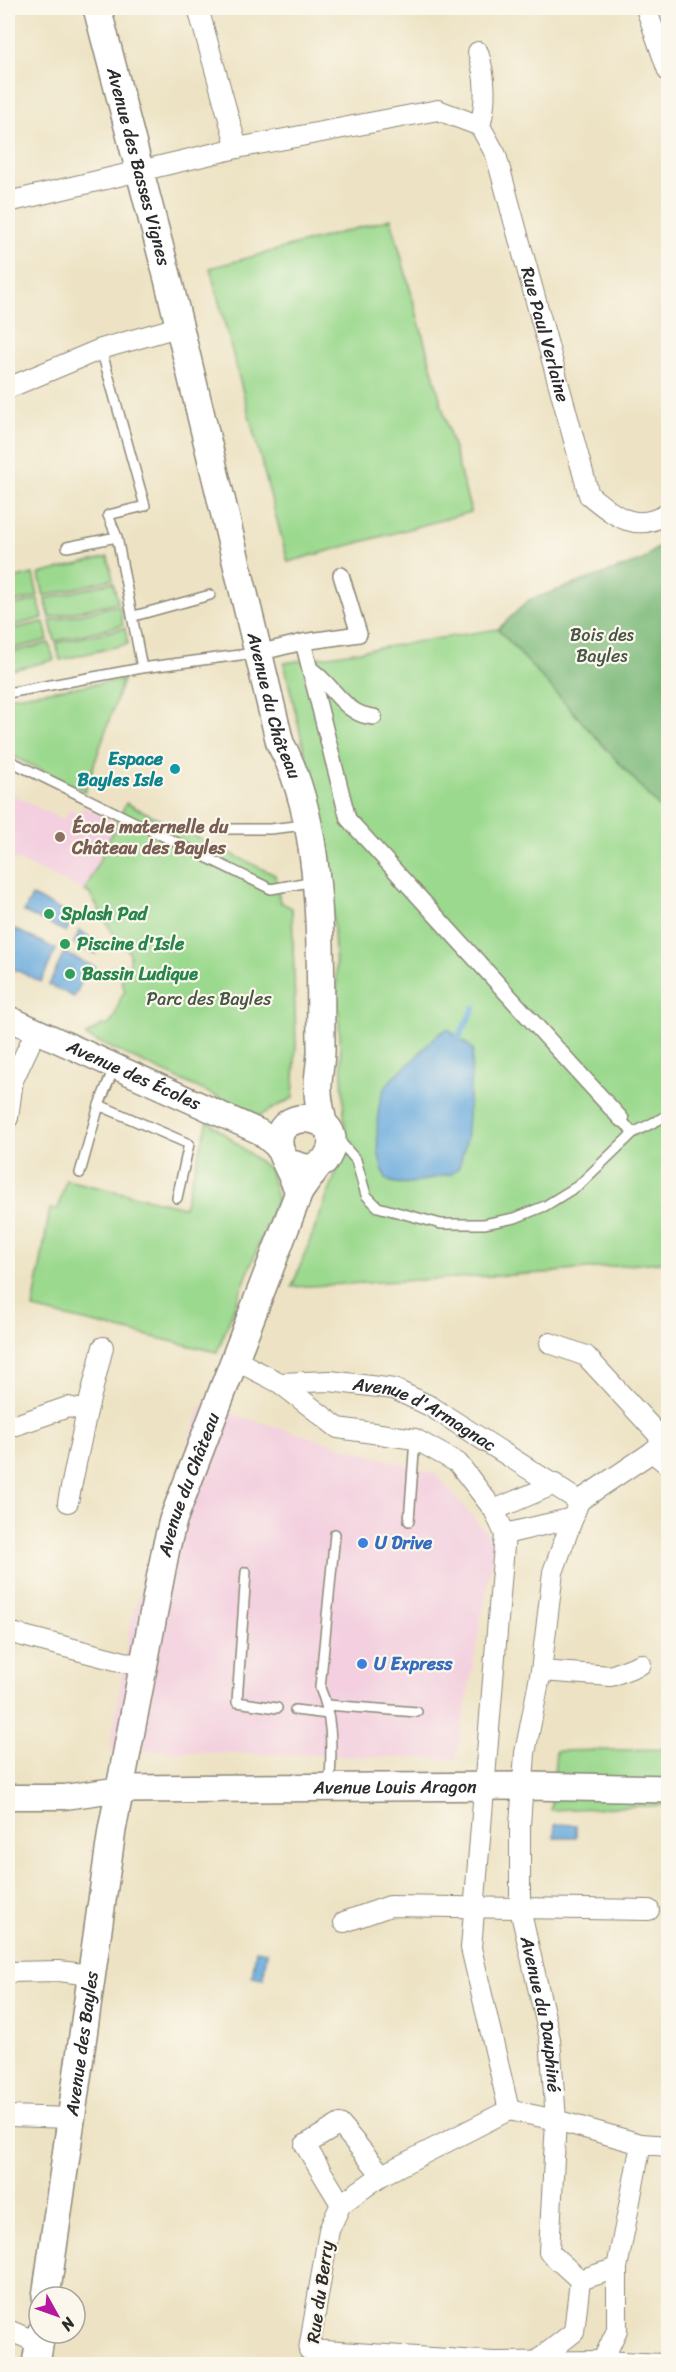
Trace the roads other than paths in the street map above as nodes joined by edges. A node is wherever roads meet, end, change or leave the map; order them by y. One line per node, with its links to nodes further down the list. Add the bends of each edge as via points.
1 (97, 8): 8 (main road, Avenue des Basses Vignes)
2 (198, 8): 7 (street)
3 (646, 8): 5 (street)
4 (478, 52): 6 (street, via 486,103)
5 (669, 70)
6 (480, 126): 7 (street, via 438,110); 13 (street, Rue Paul Verlaine, via 496,155 589,495 617,518 633,522 654,523)
7 (237, 148): 8 (street)
8 (141, 171): 9 (street); 10 (main road, Avenue des Basses Vignes)
9 (8, 202)
10 (178, 327): 11 (street); 20 (main road, Avenue du Château)
11 (101, 349): 12 (street); 14 (lane, via 145,506 108,515)
12 (8, 387)
13 (669, 513)
14 (117, 537): 15 (lane); 18 (lane)
15 (68, 547)
16 (341, 575): 19 (street, via 359,634)
17 (210, 595): 18 (lane)
18 (134, 616): 21 (lane)
19 (303, 642): 20 (street); 22 (street)
20 (258, 653): 21 (lane); 26 (main road, Avenue du Château, via 280,743 294,769)
21 (142, 668): 23 (lane)
22 (310, 669): 24 (street, via 325,679 347,706 362,717); 36 (street, via 348,819)
23 (8, 693)
24 (374, 717)
25 (8, 760): 28 (lane, via 271,888)
26 (306, 825): 27 (lane); 28 (main road, Avenue du Château)
27 (221, 829)
28 (316, 881): 38 (main road, Avenue du Château, via 321,1050 318,1090)
29 (8, 1018): 30 (street, Avenue des Écoles)
30 (36, 1031): 31 (street, Avenue des Écoles); 32 (street)
31 (115, 1065): 33 (lane); 38 (street, Avenue des Écoles)
32 (10, 1079): 35 (street)
33 (99, 1105): 39 (lane); 41 (lane, via 189,1144)
34 (669, 1114): 37 (lane)
35 (8, 1118)
36 (621, 1119): 37 (lane)
37 (633, 1133): 38 (lane, via 579,1185 546,1206 484,1224 441,1224 378,1207 366,1195 356,1160 343,1145)
38 (296, 1137): 40 (main road, Avenue du Château); 40 (main road, Avenue du Château, via 301,1169 316,1168)
39 (80, 1173)
40 (299, 1192): 44 (main road, Avenue du Château)
41 (177, 1198)
42 (550, 1343): 49 (street, via 586,1356)
43 (103, 1347): 46 (street)
44 (235, 1360): 45 (street, Avenue d'Armagnac); 61 (main road, Avenue du Château, via 173,1520)
45 (280, 1383): 48 (street, Avenue d'Armagnac, via 338,1428); 51 (street, Avenue d'Armagnac, via 330,1381 394,1389 430,1406)
46 (87, 1411): 47 (street, via 68,1407 16,1425); 52 (street)
47 (8, 1423)
48 (415, 1439): 53 (street, Avenue d'Armagnac, via 458,1463); 55 (lane)
49 (661, 1443): 50 (street); 54 (street)
50 (669, 1465)
51 (555, 1484): 53 (street); 54 (street, Avenue d'Armagnac)
52 (68, 1502)
53 (494, 1510): 57 (street, Avenue d'Armagnac)
54 (576, 1510): 57 (street); 62 (street, via 553,1572)
55 (409, 1521)
56 (335, 1534): 65 (lane, via 320,1688)
57 (504, 1534): 67 (street, Avenue d'Armagnac)
58 (246, 1572): 63 (lane, via 237,1702)
59 (8, 1632): 61 (street)
60 (641, 1664): 62 (street, via 611,1676)
61 (143, 1667): 70 (main road, Avenue du Château)
62 (541, 1671): 68 (street)
63 (277, 1708)
64 (295, 1710): 65 (lane)
65 (328, 1710): 66 (lane); 69 (lane, via 332,1738)
66 (417, 1712)
67 (485, 1786): 68 (main road, Avenue Louis Aragon); 69 (main road, Avenue Louis Aragon); 73 (street)
68 (523, 1786): 71 (main road, Avenue Louis Aragon); 74 (street, Avenue du Dauphiné)
69 (330, 1788): 70 (main road, Avenue Louis Aragon)
70 (121, 1789): 72 (street, via 65,1797); 78 (main road, Avenue des Bayles)
71 (669, 1789)
72 (8, 1797)
73 (474, 1908): 74 (street); 76 (street, via 390,1906); 79 (street, via 471,1948)
74 (520, 1909): 75 (street); 82 (street, Avenue du Dauphiné, via 550,2039)
75 (649, 1910)
76 (344, 1922)
77 (8, 1972): 78 (street)
78 (91, 1975): 81 (main road, Avenue des Bayles)
79 (509, 2110): 82 (street, Avenue du Dauphiné); 85 (street)
80 (8, 2116): 81 (street)
81 (71, 2118): 89 (main road, Avenue des Bayles)
82 (556, 2120): 83 (street, Avenue du Dauphiné); 88 (street, Avenue du Dauphiné, via 549,2252)
83 (641, 2144): 84 (street, Avenue du Dauphiné); 87 (street)
84 (669, 2146)
85 (382, 2175): 86 (street); 86 (street, via 340,2124 305,2145)
86 (341, 2204): 92 (street, Rue du Berry, via 329,2230)
87 (617, 2268): 88 (street); 94 (street, via 617,2330)
88 (580, 2280): 93 (street, via 574,2332)
89 (48, 2285)
90 (8, 2330): 91 (street)
91 (39, 2347)
92 (308, 2357): 93 (street, Rue du Berry)
93 (535, 2363): 94 (street)
94 (602, 2363): 95 (street)
95 (661, 2364)

